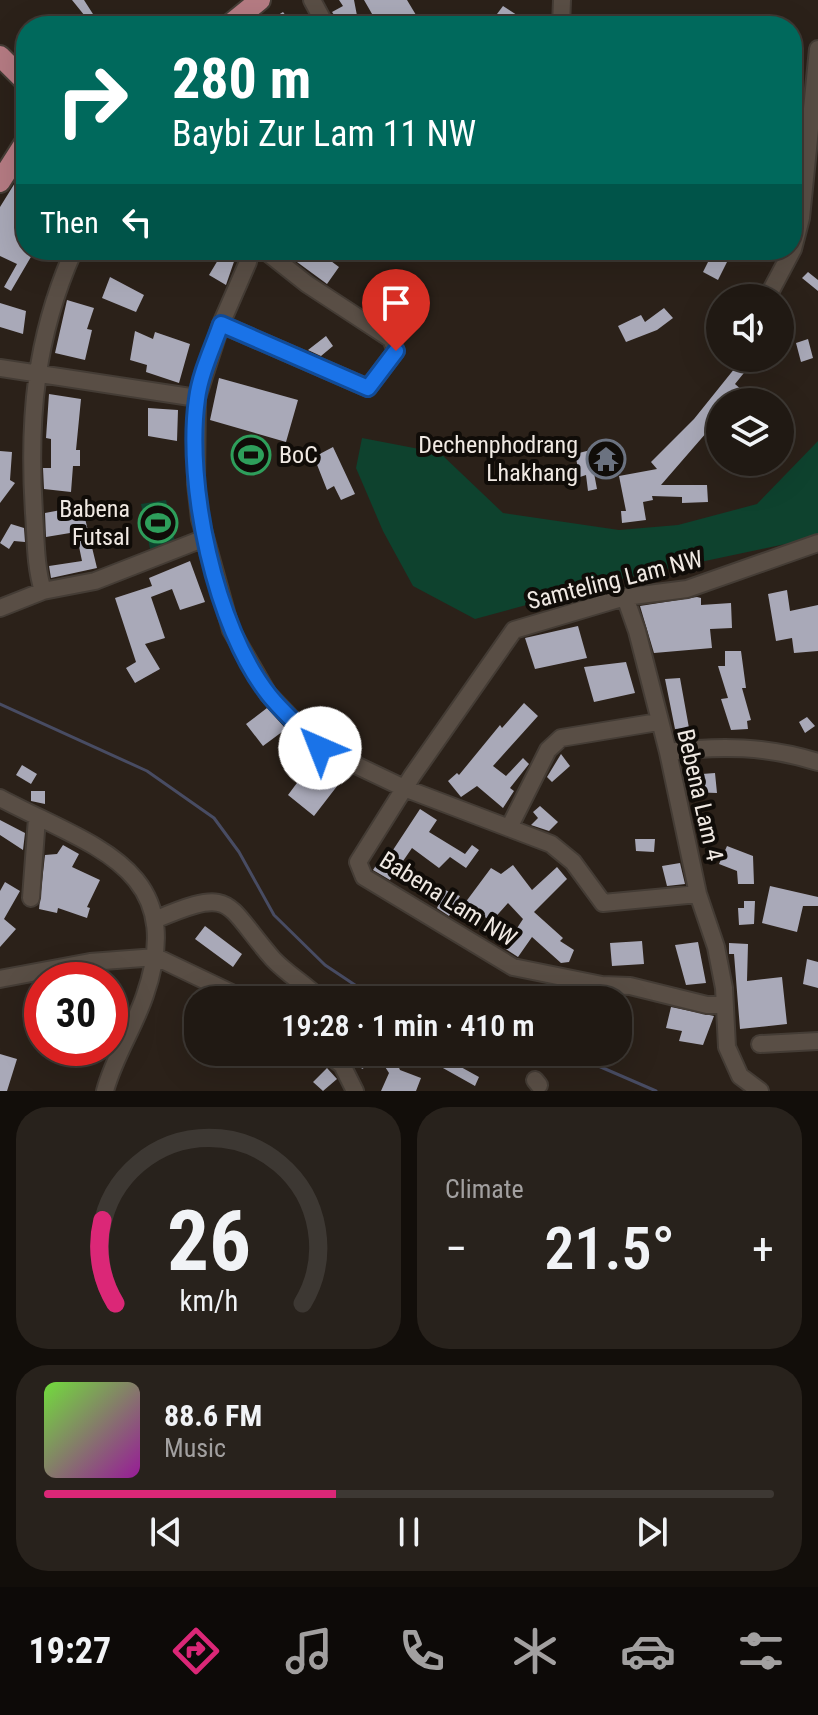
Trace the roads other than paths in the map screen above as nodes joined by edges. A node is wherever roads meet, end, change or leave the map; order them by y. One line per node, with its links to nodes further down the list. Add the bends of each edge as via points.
1 (240, 0): 3 (main road)
2 (260, 0): 4 (main road)
3 (222, 16)
4 (240, 16)
5 (818, 49): 12 (street)
6 (0, 56): 7 (main road)
7 (16, 72)
8 (16, 137): 9 (main road)
9 (0, 154)
10 (16, 157): 11 (main road)
11 (0, 182)
12 (802, 208)
13 (71, 260): 20 (street)
14 (248, 260): 18 (street)
15 (278, 260): 18 (street, via 391,339 396,351 368,388)
16 (787, 260): 17 (street)
17 (774, 284)
18 (221, 324): 21 (street)
19 (0, 368): 20 (street)
20 (36, 373): 21 (street); 24 (street, via 33,505 36,569)
21 (197, 398): 22 (street, via 196,484)
22 (205, 538): 24 (street, via 95,581); 30 (street, via 231,630 268,694 320,748)
23 (818, 543): 25 (street, Samteling Lam NW, via 687,589)
24 (43, 591): 26 (street)
25 (625, 597): 27 (street, Bebena Lam 4); 30 (street, Samteling Lam NW, via 514,630)
26 (0, 608)
27 (658, 722): 28 (street, Bebena Lam 4); 33 (street, via 561,738 548,750)
28 (668, 752): 29 (street, via 766,748); 34 (street, Bebena Lam 4)
29 (818, 762)
30 (404, 788): 33 (street); 41 (street, Babena Lam NW, via 358,862 364,877 513,967)
31 (0, 798): 32 (street)
32 (37, 818): 35 (street); 36 (street, via 117,860 143,890)
33 (509, 828): 34 (street, via 562,852 603,903)
34 (698, 894): 41 (street, Bebena Lam 4, via 716,947)
35 (31, 898)
36 (157, 919): 37 (street); 40 (street, via 204,901 225,903)
37 (156, 957): 38 (street, via 90,962); 39 (street); 45 (street)
38 (0, 979)
39 (217, 986)
40 (305, 986)
41 (723, 1005): 47 (street, Bebena Lam 4, via 727,1047 740,1076)
42 (818, 1041): 43 (street)
43 (760, 1044)
44 (342, 1066): 46 (street)
45 (105, 1091)
46 (355, 1091)
47 (760, 1091)

